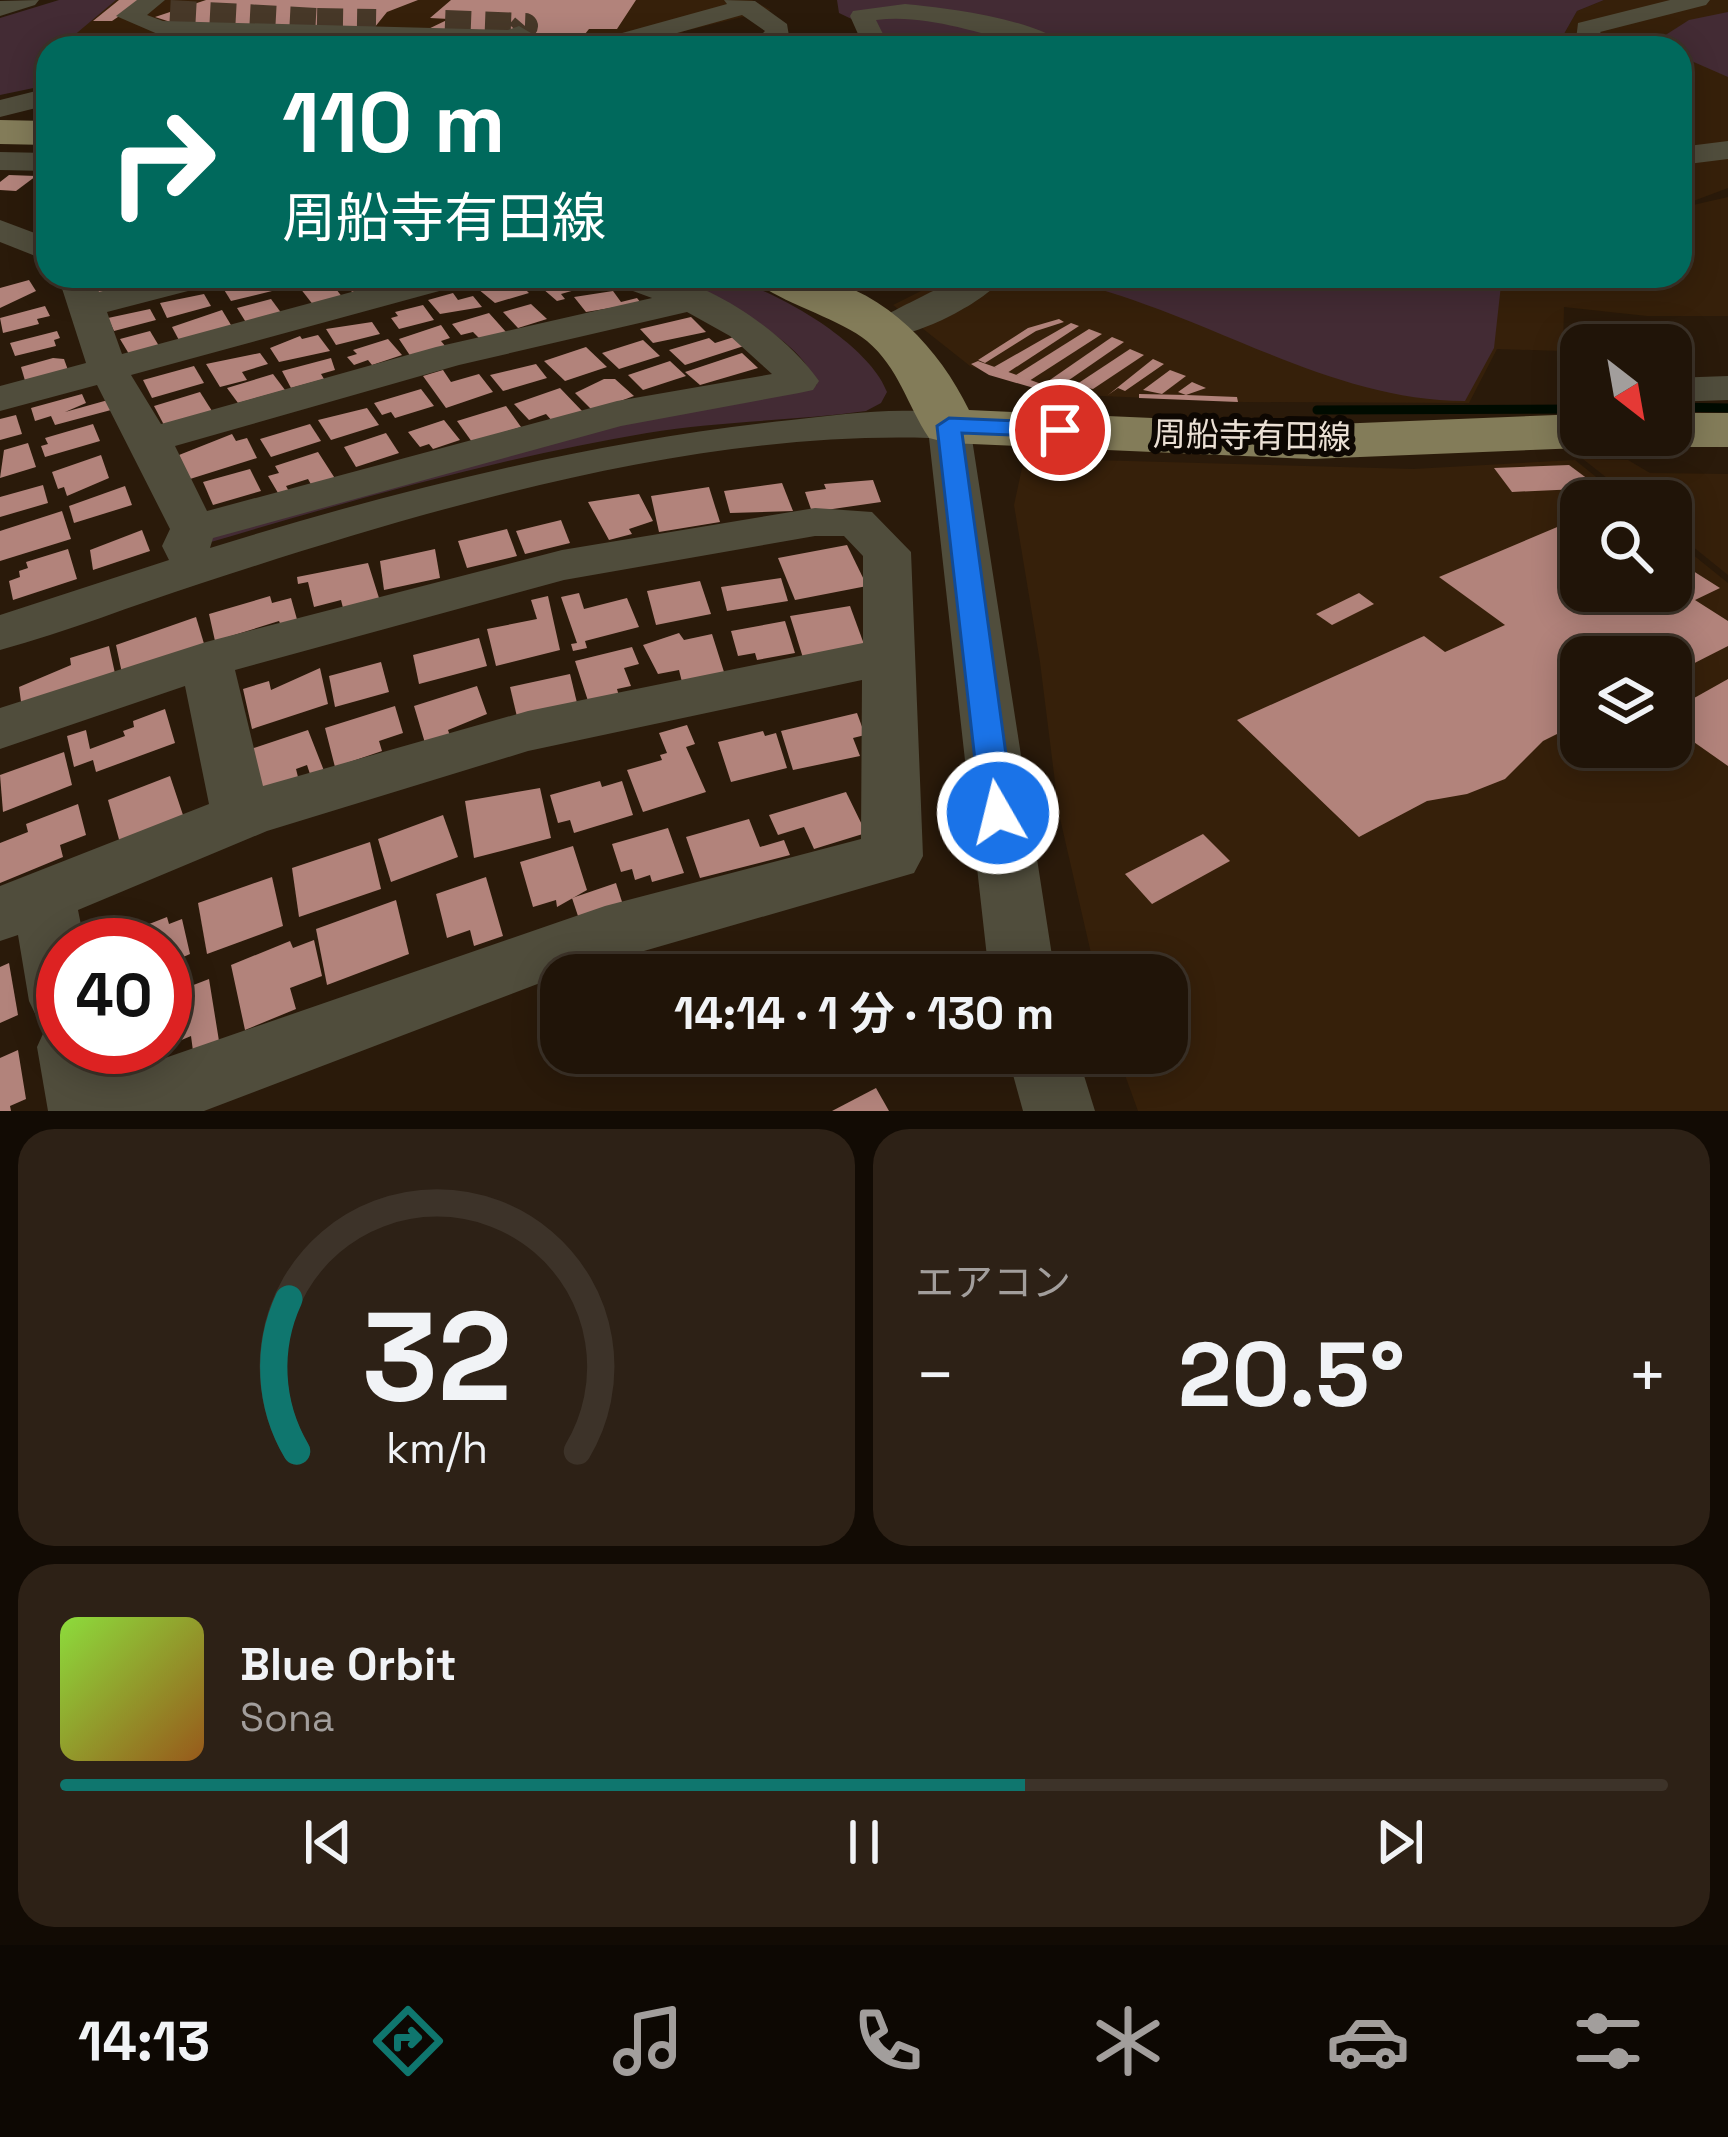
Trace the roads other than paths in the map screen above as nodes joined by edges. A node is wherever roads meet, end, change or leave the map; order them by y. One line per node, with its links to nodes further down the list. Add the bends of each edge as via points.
1 (27, 0): 5 (street)
2 (1698, 0): 15 (street, via 1587,28)
3 (741, 3): 11 (street); 12 (street, via 778,28)
4 (164, 4): 9 (street, via 128,16 160,28)
5 (0, 9)
6 (376, 22): 7 (street, via 417,13 417,22)
7 (445, 22)
8 (520, 33): 10 (street)
9 (460, 36)
10 (517, 36)
11 (634, 36)
12 (777, 36)
13 (870, 36): 14 (street, via 861,22 869,10 909,8 987,17)
14 (1029, 36)
15 (1588, 36)
16 (36, 99): 17 (street)
17 (0, 109)
18 (0, 132): 19 (main road)
19 (36, 133)
20 (1728, 150): 21 (street)
21 (1692, 154)
22 (0, 160): 23 (street)
23 (36, 162)
24 (0, 230): 25 (street)
25 (36, 251)
26 (71, 288): 33 (street)
27 (408, 288): 33 (street)
28 (660, 288): 31 (street)
29 (800, 288): 32 (main road)
30 (967, 288): 32 (street)
31 (692, 300): 41 (street, via 450,355); 42 (street, via 752,332 799,381 617,414)
32 (886, 328): 37 (main road, via 929,378)
33 (109, 370): 36 (street); 41 (street)
34 (1728, 388): 35 (street)
35 (1692, 389)
36 (0, 399)
37 (949, 426): 40 (main road, 周船寺有田線, via 1311,442); 42 (street, via 881,423 587,460); 50 (street)
38 (1692, 430): 39 (main road)
39 (1728, 430)
40 (1560, 432)
41 (150, 440): 42 (street)
42 (194, 548): 43 (street)
43 (0, 633)
44 (890, 656): 45 (street, via 886,552 856,522 815,522 562,565); 47 (street, via 528,731); 54 (street, via 892,856 605,933)
45 (206, 660): 46 (street); 47 (street)
46 (0, 729)
47 (241, 816): 48 (street)
48 (21, 904): 49 (street)
49 (36, 939)
50 (1019, 954)
51 (77, 1074): 53 (street)
52 (1048, 1074): 55 (street)
53 (84, 1111)
54 (112, 1111)
55 (1059, 1111)

